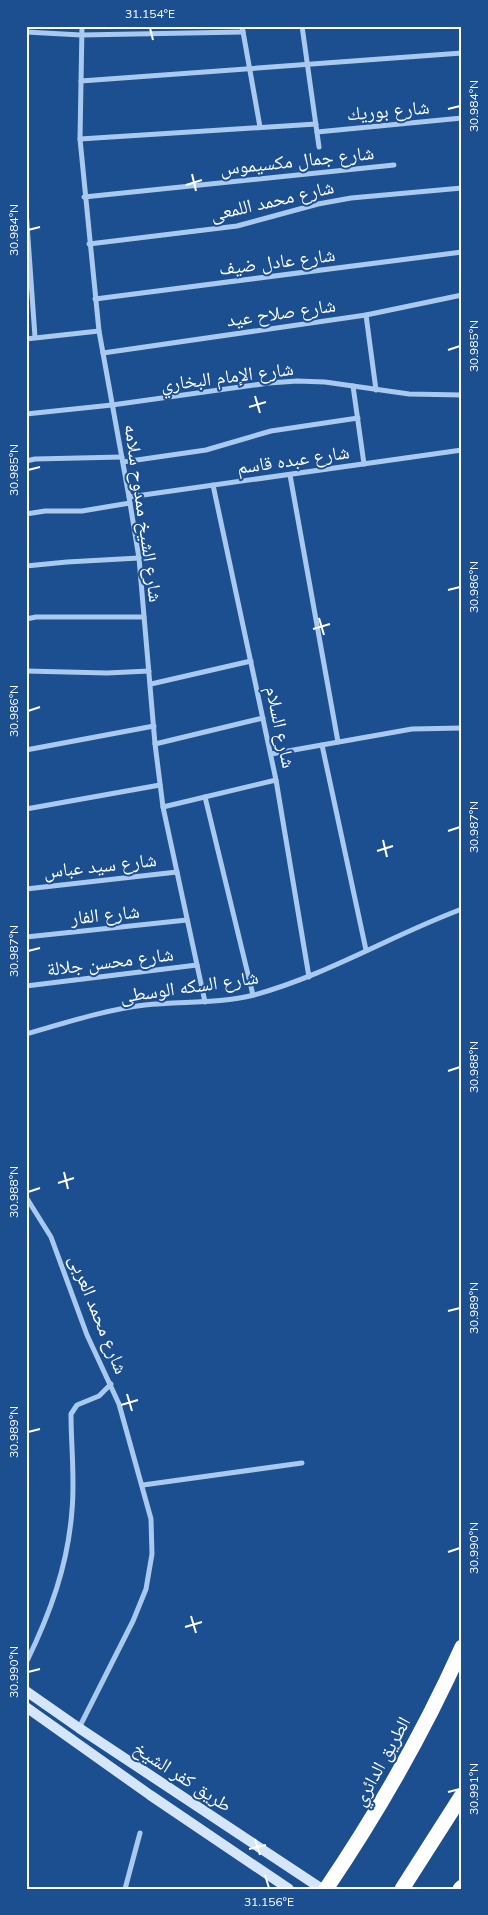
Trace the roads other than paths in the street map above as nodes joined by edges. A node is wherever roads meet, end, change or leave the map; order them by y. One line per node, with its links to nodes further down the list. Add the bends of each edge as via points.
1 (82, 26): 5 (street, شارع الشيخ ممدوح سلامه)
2 (302, 26): 7 (street)
3 (242, 29): 5 (street); 8 (street)
4 (26, 32): 5 (street)
5 (81, 34): 9 (street, شارع الشيخ ممدوح سلامه)
6 (462, 53): 7 (street)
7 (308, 65): 8 (street); 11 (street)
8 (249, 69): 9 (street); 12 (street)
9 (81, 81): 14 (street, شارع الشيخ ممدوح سلامه)
10 (462, 118): 13 (street, شارع بوريك)
11 (316, 124): 12 (street); 13 (street)
12 (260, 127): 14 (street)
13 (317, 132): 15 (street)
14 (80, 138): 18 (street, شارع الشيخ ممدوح سلامه)
15 (320, 147)
16 (394, 165): 18 (street, شارع جمال مكسيموس)
17 (462, 188): 20 (street, شارع محمد اللمعى, via 351,198 238,226)
18 (84, 197): 20 (street, شارع الشيخ ممدوح سلامه)
19 (26, 210): 26 (street)
20 (89, 244): 23 (street, شارع الشيخ ممدوح سلامه)
21 (462, 252): 23 (street, شارع عادل ضيف)
22 (462, 295): 24 (street, شارع صلاح عيد)
23 (95, 299): 25 (street, شارع الشيخ ممدوح سلامه)
24 (366, 315): 28 (street, شارع صلاح عيد); 30 (street)
25 (99, 331): 26 (street); 28 (street, شارع الشيخ ممدوح سلامه)
26 (35, 337): 27 (street)
27 (26, 339)
28 (103, 353): 32 (street, شارع الشيخ ممدوح سلامه)
29 (353, 386): 30 (street, شارع الإمام البخاري); 32 (street, شارع الإمام البخاري, via 269,383); 34 (street)
30 (376, 390): 31 (street, شارع الإمام البخاري)
31 (462, 395)
32 (112, 406): 33 (street, شارع الإمام البخاري); 36 (street, شارع الشيخ ممدوح سلامه)
33 (26, 414)
34 (358, 418): 36 (street, via 271,432 206,450); 38 (street)
35 (462, 450): 38 (street, شارع عبده قاسم)
36 (122, 460): 37 (street); 41 (street, شارع الشيخ ممدوح سلامه)
37 (26, 461)
38 (364, 464): 39 (street, شارع عبده قاسم)
39 (290, 474): 40 (street, شارع عبده قاسم); 54 (street)
40 (213, 485): 41 (street, شارع عبده قاسم); 47 (street, شارع السلام)
41 (130, 500): 42 (street, شارع عبده قاسم, via 82,511); 43 (street, شارع الشيخ ممدوح سلامه)
42 (26, 514)
43 (139, 558): 44 (street); 45 (street, شارع الشيخ ممدوح سلامه)
44 (26, 566)
45 (144, 617): 46 (street); 49 (street, شارع الشيخ ممدوح سلامه)
46 (26, 619)
47 (251, 661): 50 (street); 51 (street, شارع السلام)
48 (26, 671): 49 (street)
49 (149, 671): 50 (street, شارع الشيخ ممدوح سلامه)
50 (151, 684): 52 (street, شارع الشيخ ممدوح سلامه)
51 (263, 718): 55 (street); 58 (street, شارع السلام)
52 (154, 726): 55 (street, شارع الشيخ ممدوح سلامه); 57 (street)
53 (462, 728): 54 (street, via 412,729)
54 (338, 742): 56 (street)
55 (156, 744): 60 (street, شارع الشيخ ممدوح سلامه)
56 (322, 745): 58 (street); 69 (street)
57 (26, 750)
58 (271, 754): 59 (street, شارع السلام)
59 (276, 780): 61 (street); 71 (street, شارع السلام)
60 (160, 786): 62 (street, شارع الشيخ ممدوح سلامه); 63 (street)
61 (204, 797): 62 (street); 73 (street)
62 (163, 807): 64 (street, شارع الشيخ ممدوح سلامه)
63 (26, 810)
64 (177, 872): 65 (street, شارع سيد عباس); 67 (street, شارع الشيخ ممدوح سلامه)
65 (26, 889)
66 (462, 909): 69 (street, شارع السكه الوسطى)
67 (187, 920): 68 (street, شارع الفار); 70 (street, شارع الشيخ ممدوح سلامه)
68 (26, 937)
69 (366, 950): 71 (street, شارع السكه الوسطى)
70 (197, 965): 72 (street, شارع محسن جلالة); 74 (street, شارع الشيخ ممدوح سلامه)
71 (309, 977): 73 (street, شارع السكه الوسطى)
72 (26, 986)
73 (253, 995): 74 (street, شارع السكه الوسطى)
74 (205, 1002): 75 (street, شارع السكه الوسطى, via 126,1008)
75 (26, 1034)
76 (26, 1196): 77 (street, شارع محمد العربى, via 51,1237 88,1335)
77 (111, 1384): 79 (street, شارع محمد العربى); 81 (street, via 99,1396 77,1405 71,1414 72,1509 69,1539 55,1597)
78 (302, 1463): 79 (street)
79 (143, 1485): 84 (street, شارع محمد العربى, via 151,1519 152,1554 146,1589)
80 (462, 1647): 90 (highway, الطريق الدائري, via 385,1798)
81 (26, 1663)
82 (26, 1691): 84 (street, طريق كفر الشيخ)
83 (26, 1707): 88 (street, طريق كفر الشيخ)
84 (79, 1728): 89 (street, طريق كفر الشيخ)
85 (462, 1794): 91 (highway)
86 (140, 1833): 87 (street)
87 (125, 1889)
88 (289, 1889)
89 (322, 1889)
90 (326, 1889)
91 (402, 1889)

